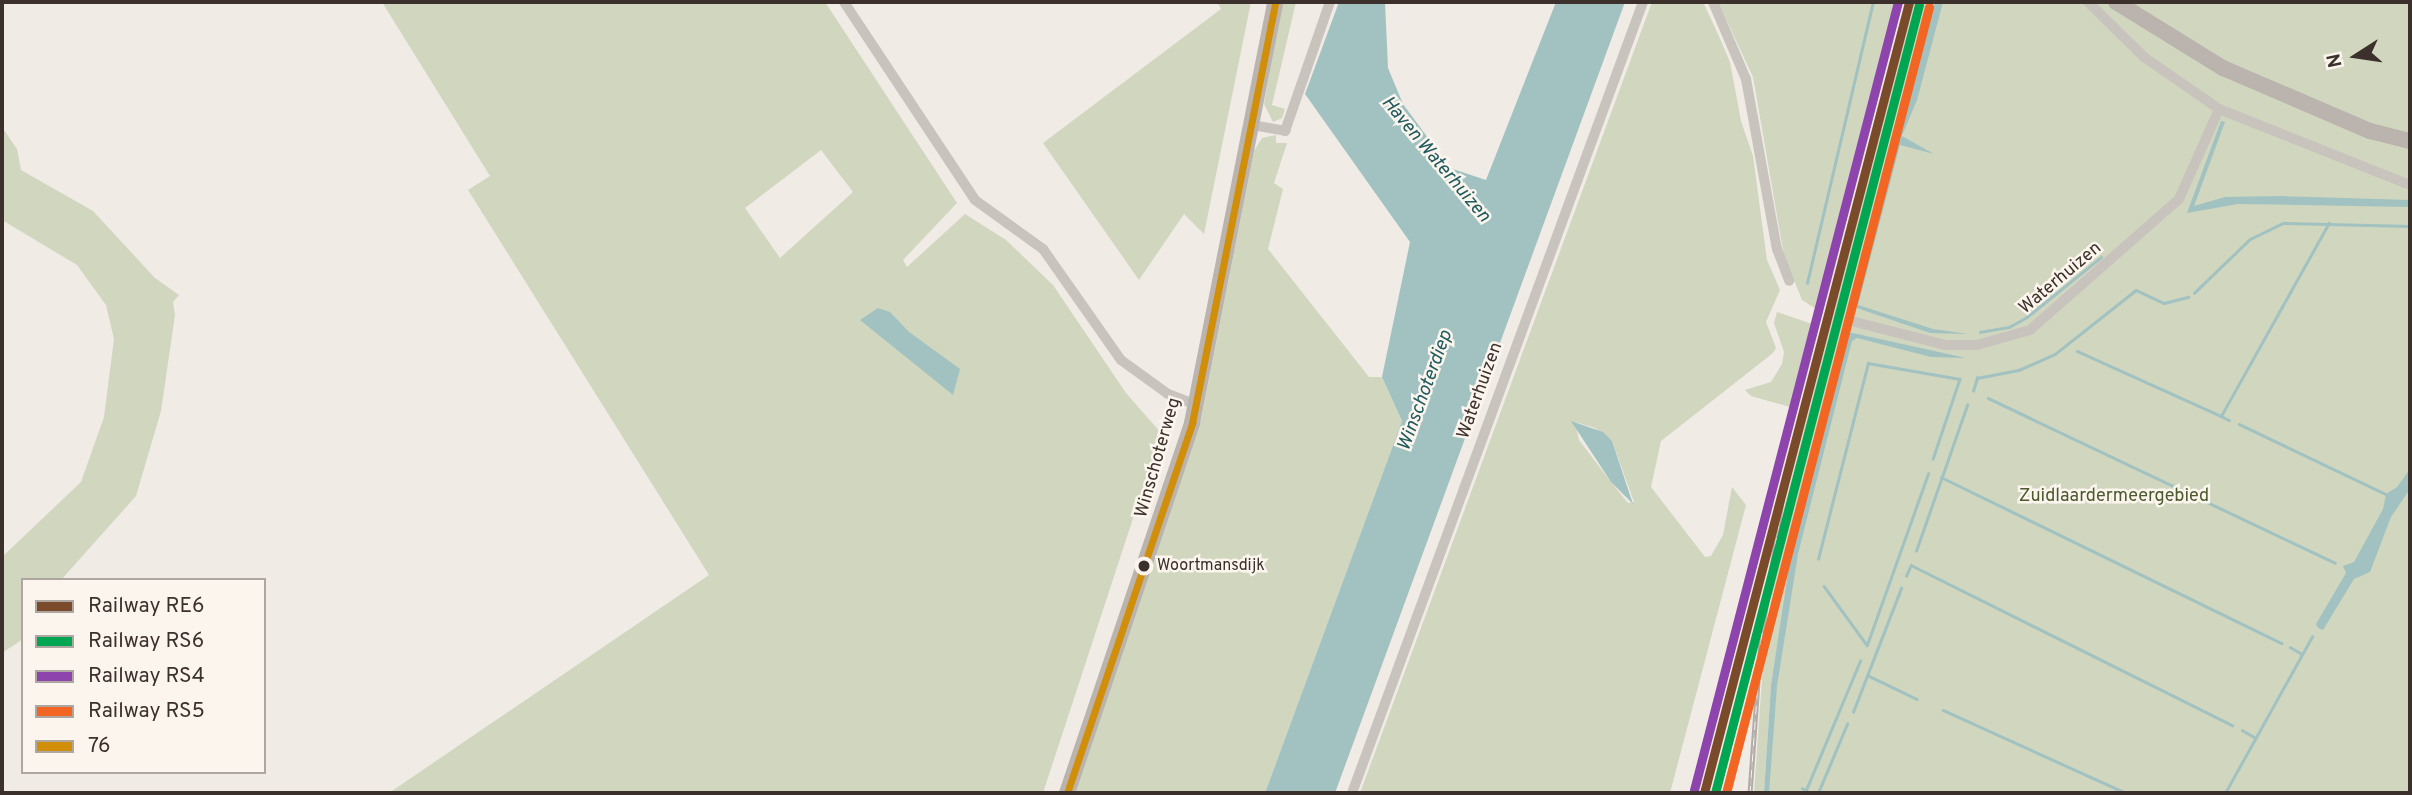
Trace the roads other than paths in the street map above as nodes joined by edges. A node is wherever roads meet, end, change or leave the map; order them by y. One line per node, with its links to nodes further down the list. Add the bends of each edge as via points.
1 (844, 2): 14 (street, via 975,201 1049,257 1121,360 1168,394)
2 (1275, 2): 9 (main road, Winschoterweg)
3 (1330, 2): 9 (street, via 1285,131)
4 (1643, 2): 16 (street, Waterhuizen)
5 (1713, 2): 12 (street, via 1746,79 1777,249)
6 (2088, 2): 8 (street, via 2144,57)
7 (2116, 2): 10 (main road, via 2186,49 2234,74 2370,131)
8 (2219, 109): 11 (street); 13 (street, Waterhuizen, via 2179,199 2030,330 1977,345 1945,345)
9 (1252, 125): 14 (main road, Winschoterweg)
10 (2410, 141)
11 (2410, 185)
12 (1789, 281)
13 (1850, 321)
14 (1196, 405): 15 (main road, Winschoterweg, via 1178,474)
15 (1068, 793)
16 (1352, 793)

